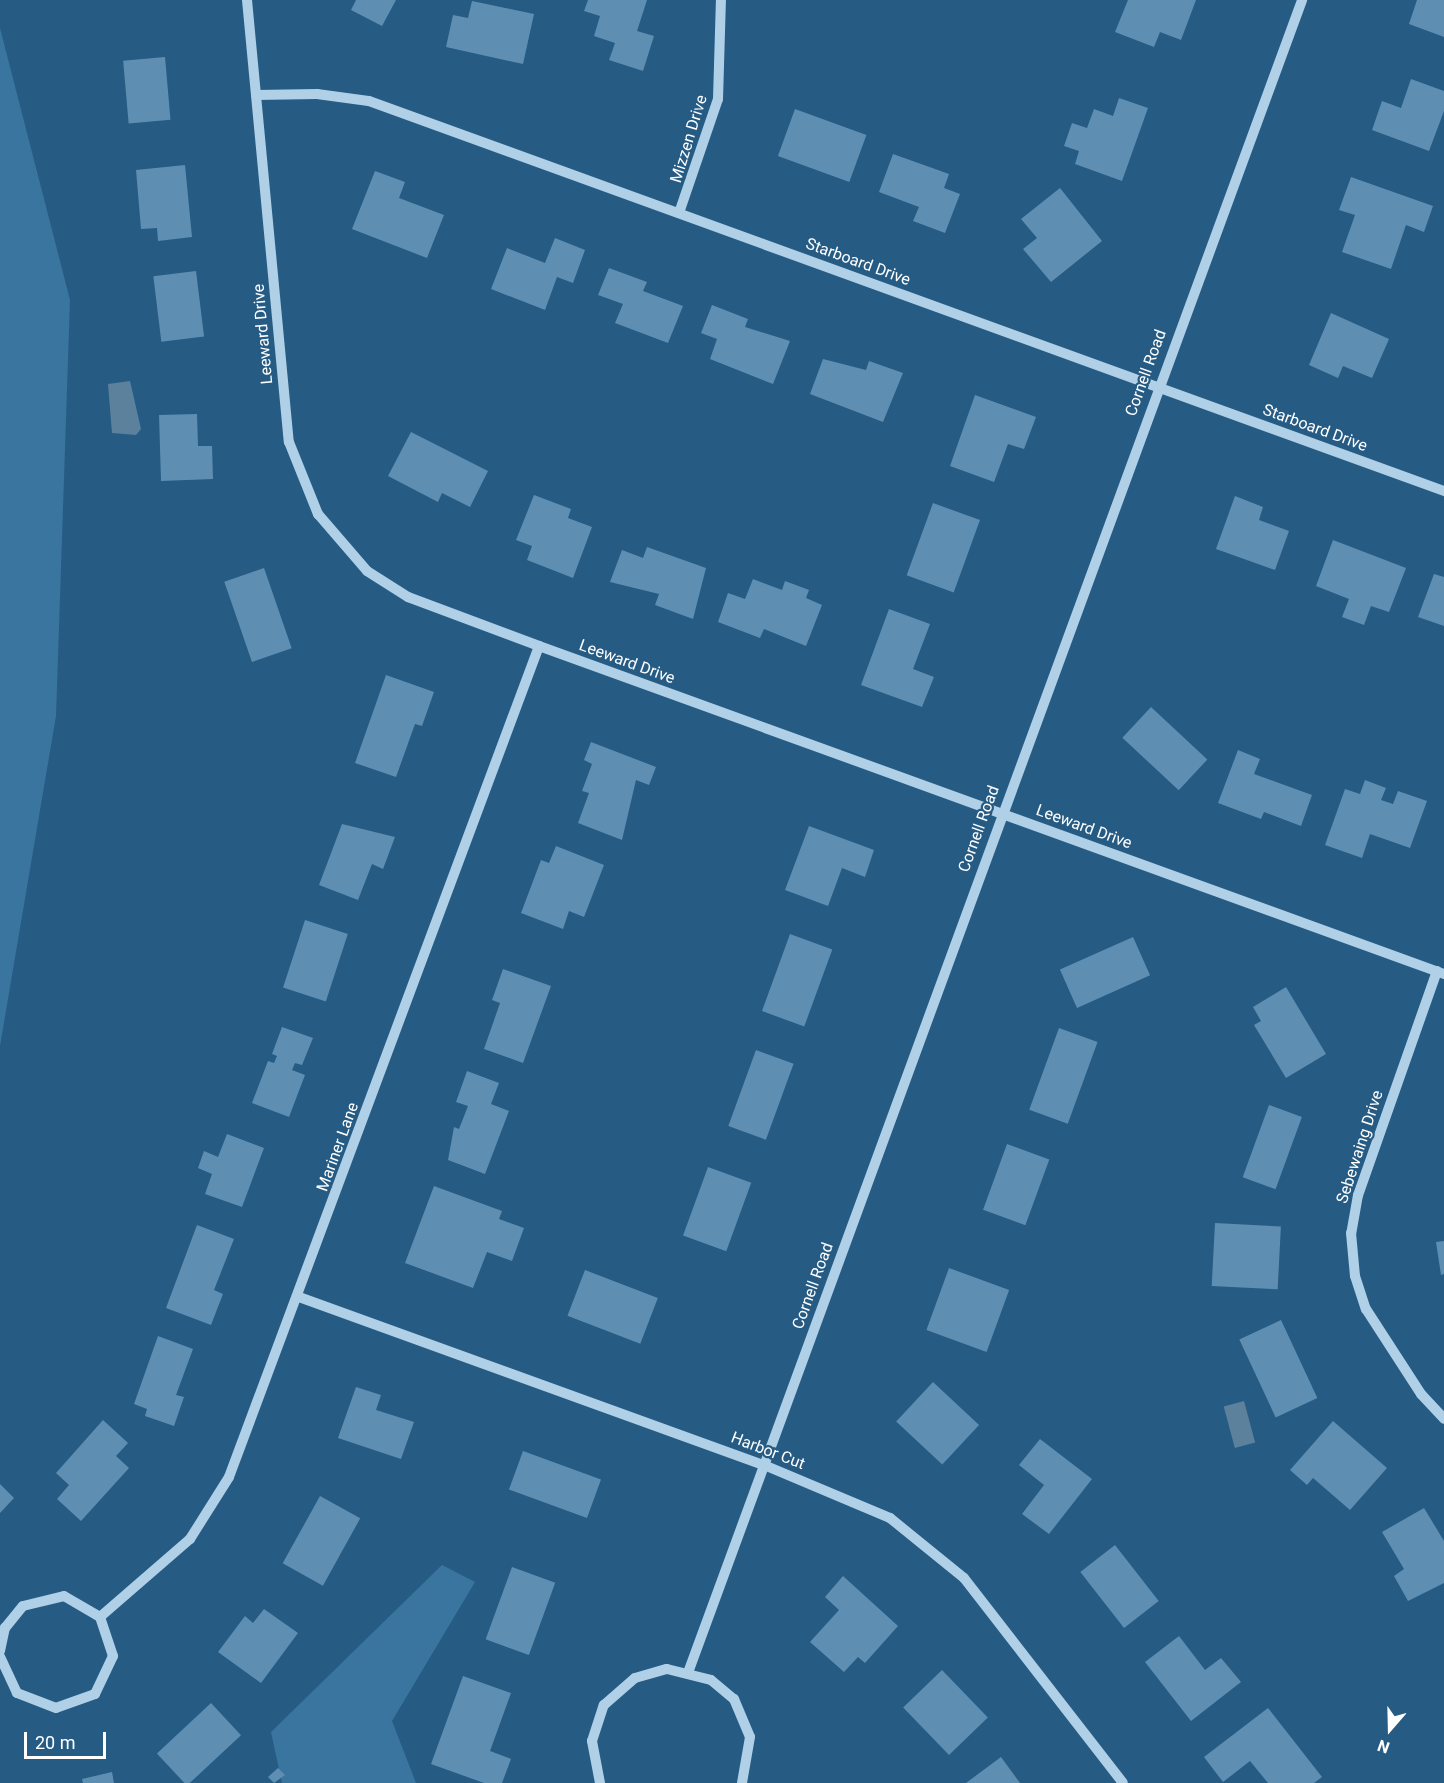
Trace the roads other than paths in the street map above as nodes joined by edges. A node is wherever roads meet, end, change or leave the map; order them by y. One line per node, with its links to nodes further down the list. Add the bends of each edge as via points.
1 (247, 0): 4 (street, Leeward Drive)
2 (721, 0): 5 (street, Mizzen Drive, via 718,99)
3 (1302, 0): 6 (street, Cornell Road)
4 (256, 95): 5 (street, Starboard Drive, via 317,94 369,101); 8 (street, Leeward Drive, via 289,442 305,492 333,536 387,585)
5 (680, 213): 6 (street, Starboard Drive)
6 (1157, 387): 7 (street, Starboard Drive); 9 (street, Cornell Road)
7 (1444, 491)
8 (539, 646): 9 (street, Leeward Drive); 11 (street, Mariner Lane)
9 (1002, 813): 10 (street, Leeward Drive); 13 (street, Cornell Road)
10 (1441, 973): 12 (street, Sebewaing Drive, via 1358,1196 1351,1233 1355,1276 1366,1309 1421,1394)
11 (300, 1297): 13 (street, Harbor Cut); 14 (street, Mariner Lane, via 212,1510 162,1568)
12 (1444, 1419)
13 (764, 1465): 17 (street, Cornell Road); 20 (street, Harbor Cut, via 862,1502 947,1562)
14 (100, 1617): 15 (street, via 71,1598 36,1599 13,1615); 16 (street, via 112,1642 110,1670 83,1702 56,1708 29,1701 8,1682)
15 (0, 1651)
16 (0, 1656)
17 (689, 1670): 18 (street, via 645,1673 610,1698 592,1741); 19 (street, via 725,1690 741,1710 750,1752)
18 (600, 1783)
19 (742, 1783)
20 (1123, 1783)

